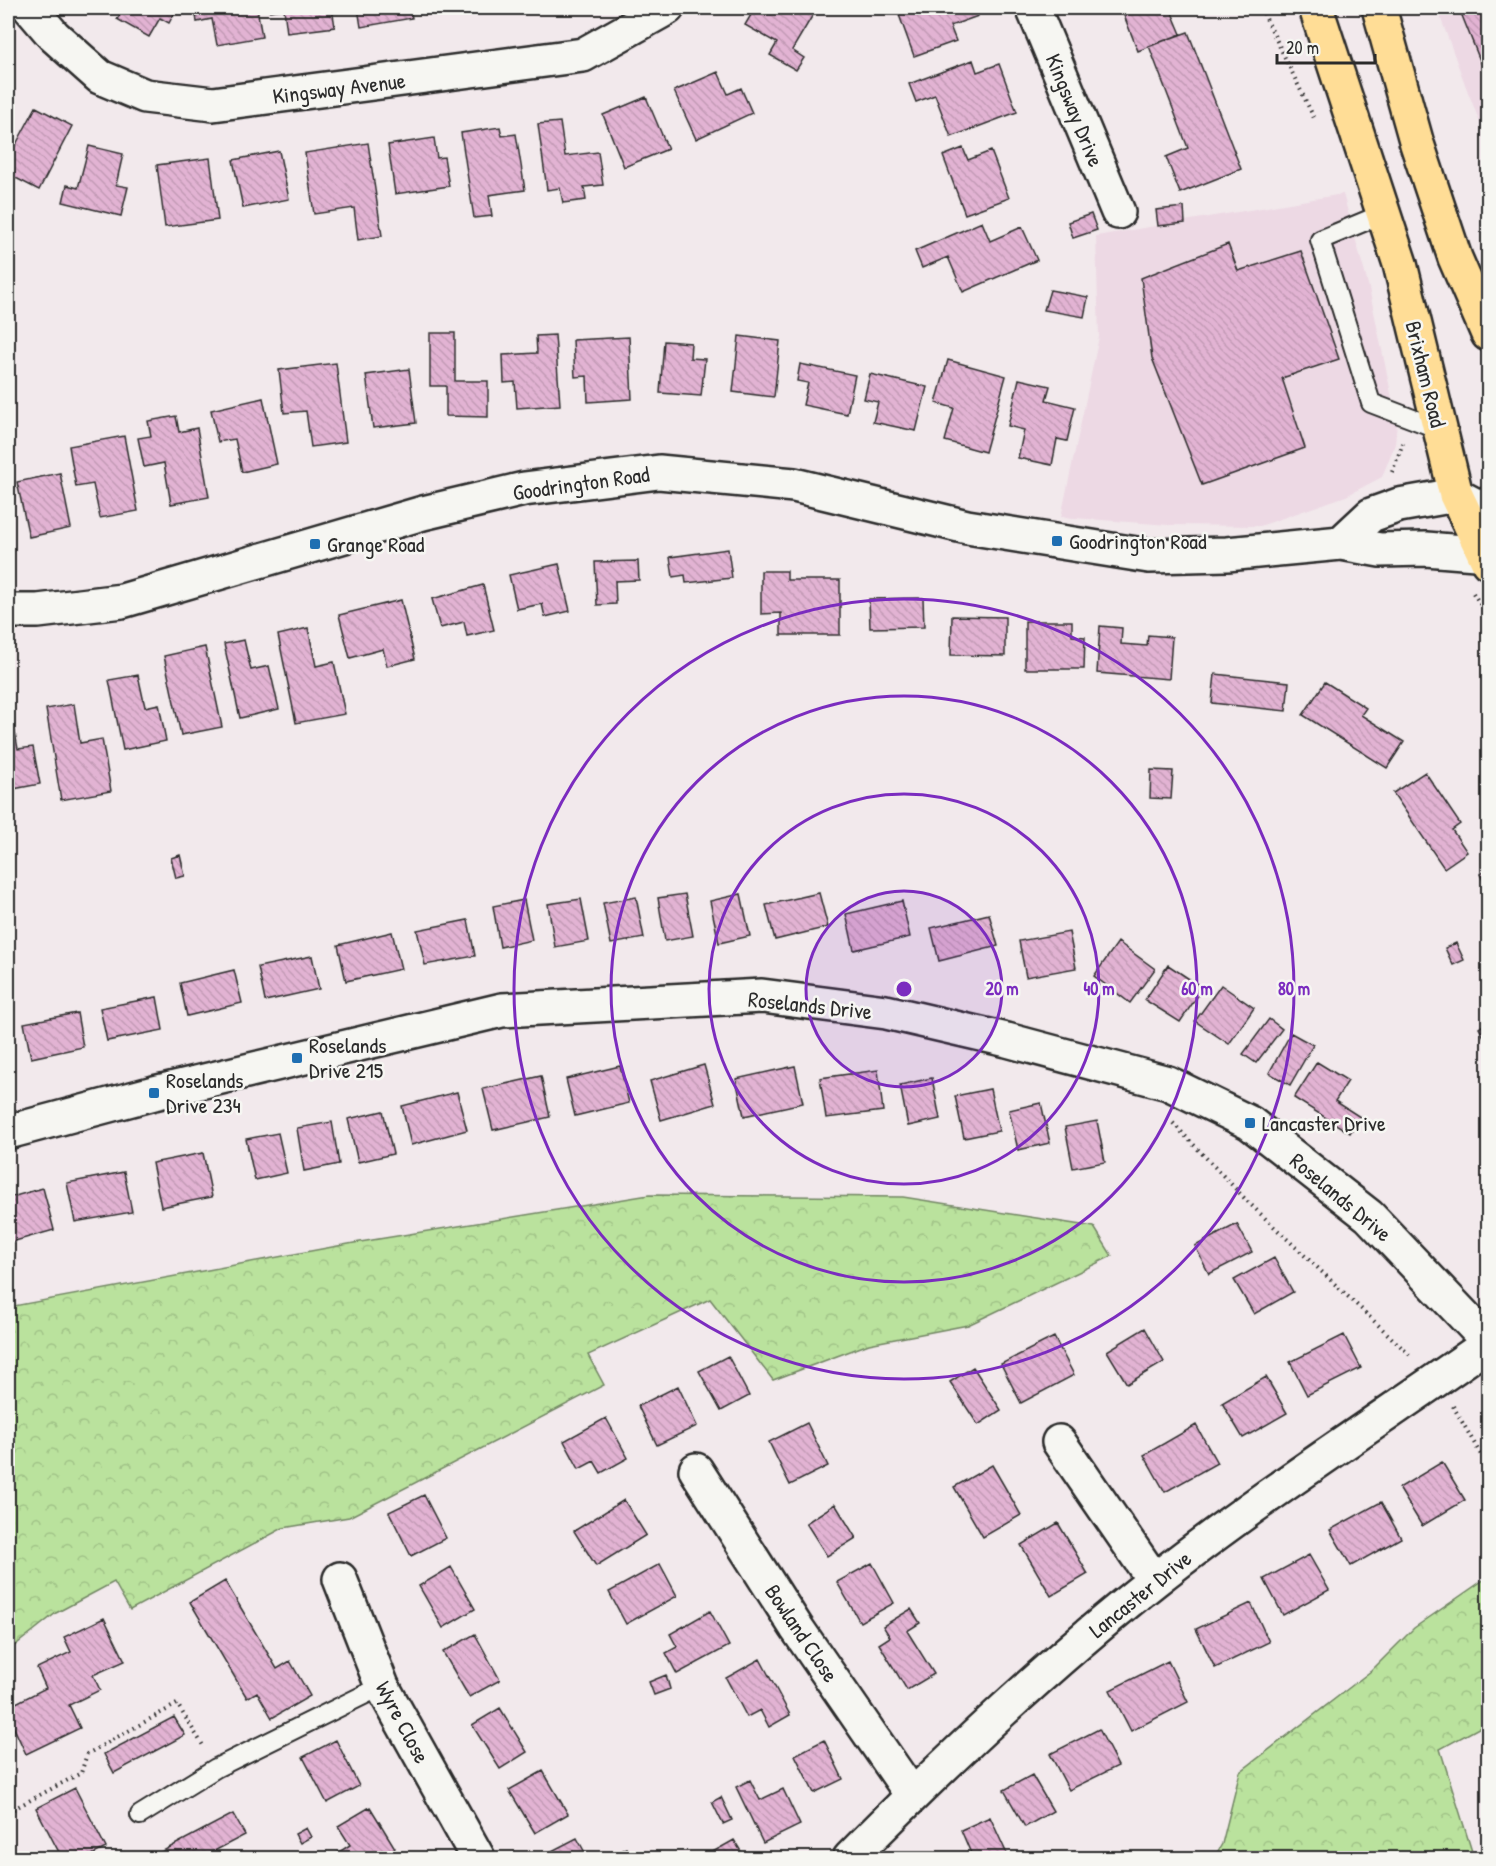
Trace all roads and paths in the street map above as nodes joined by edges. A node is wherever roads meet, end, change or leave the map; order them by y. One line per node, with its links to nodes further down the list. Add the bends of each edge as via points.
1 (30, 8): 2 (street, Kingsway Avenue, via 54,36 100,76 145,96 213,104 583,55)
2 (668, 8)
3 (1033, 8): 6 (street, Kingsway Drive)
4 (1316, 8): 7 (main road, Brixham Road)
5 (1379, 8): 8 (main road, via 1417,144 1455,258)
6 (1118, 212)
7 (1385, 213): 9 (main road, Brixham Road); 9 (lane, via 1320,240 1371,403)
8 (1488, 334)
9 (1439, 429): 10 (main road, Brixham Road)
10 (1456, 495): 11 (street); 12 (street, via 1371,514); 13 (main road, Brixham Road)
11 (1488, 512)
12 (1341, 543): 13 (street, Goodrington Road, via 1380,550); 14 (street, Goodrington Road, via 1227,554 1149,556 967,527 794,486 659,472 524,489 457,505 122,601)
13 (1487, 554)
14 (8, 611)
15 (1169, 1119): 18 (path, via 1249,1203)
16 (8, 1132): 17 (street, Roselands Drive, via 502,1010 762,996 886,1012 1168,1083 1250,1122 1369,1216)
17 (1488, 1342): 18 (street, Lancaster Drive)
18 (1437, 1380): 20 (path); 23 (street, Lancaster Drive)
19 (1059, 1442): 23 (street)
20 (1488, 1467)
21 (696, 1470): 26 (street, Bowland Close, via 796,1627)
22 (340, 1579): 24 (street, Wyre Close)
23 (1154, 1580): 26 (street, Lancaster Drive, via 1017,1697)
24 (382, 1686): 25 (lane); 29 (street, Wyre Close)
25 (216, 1768): 27 (path, via 177,1704 87,1754 81,1773); 28 (lane)
26 (912, 1795): 30 (street, Lancaster Drive)
27 (8, 1812)
28 (140, 1815)
29 (478, 1858)
30 (850, 1858)

